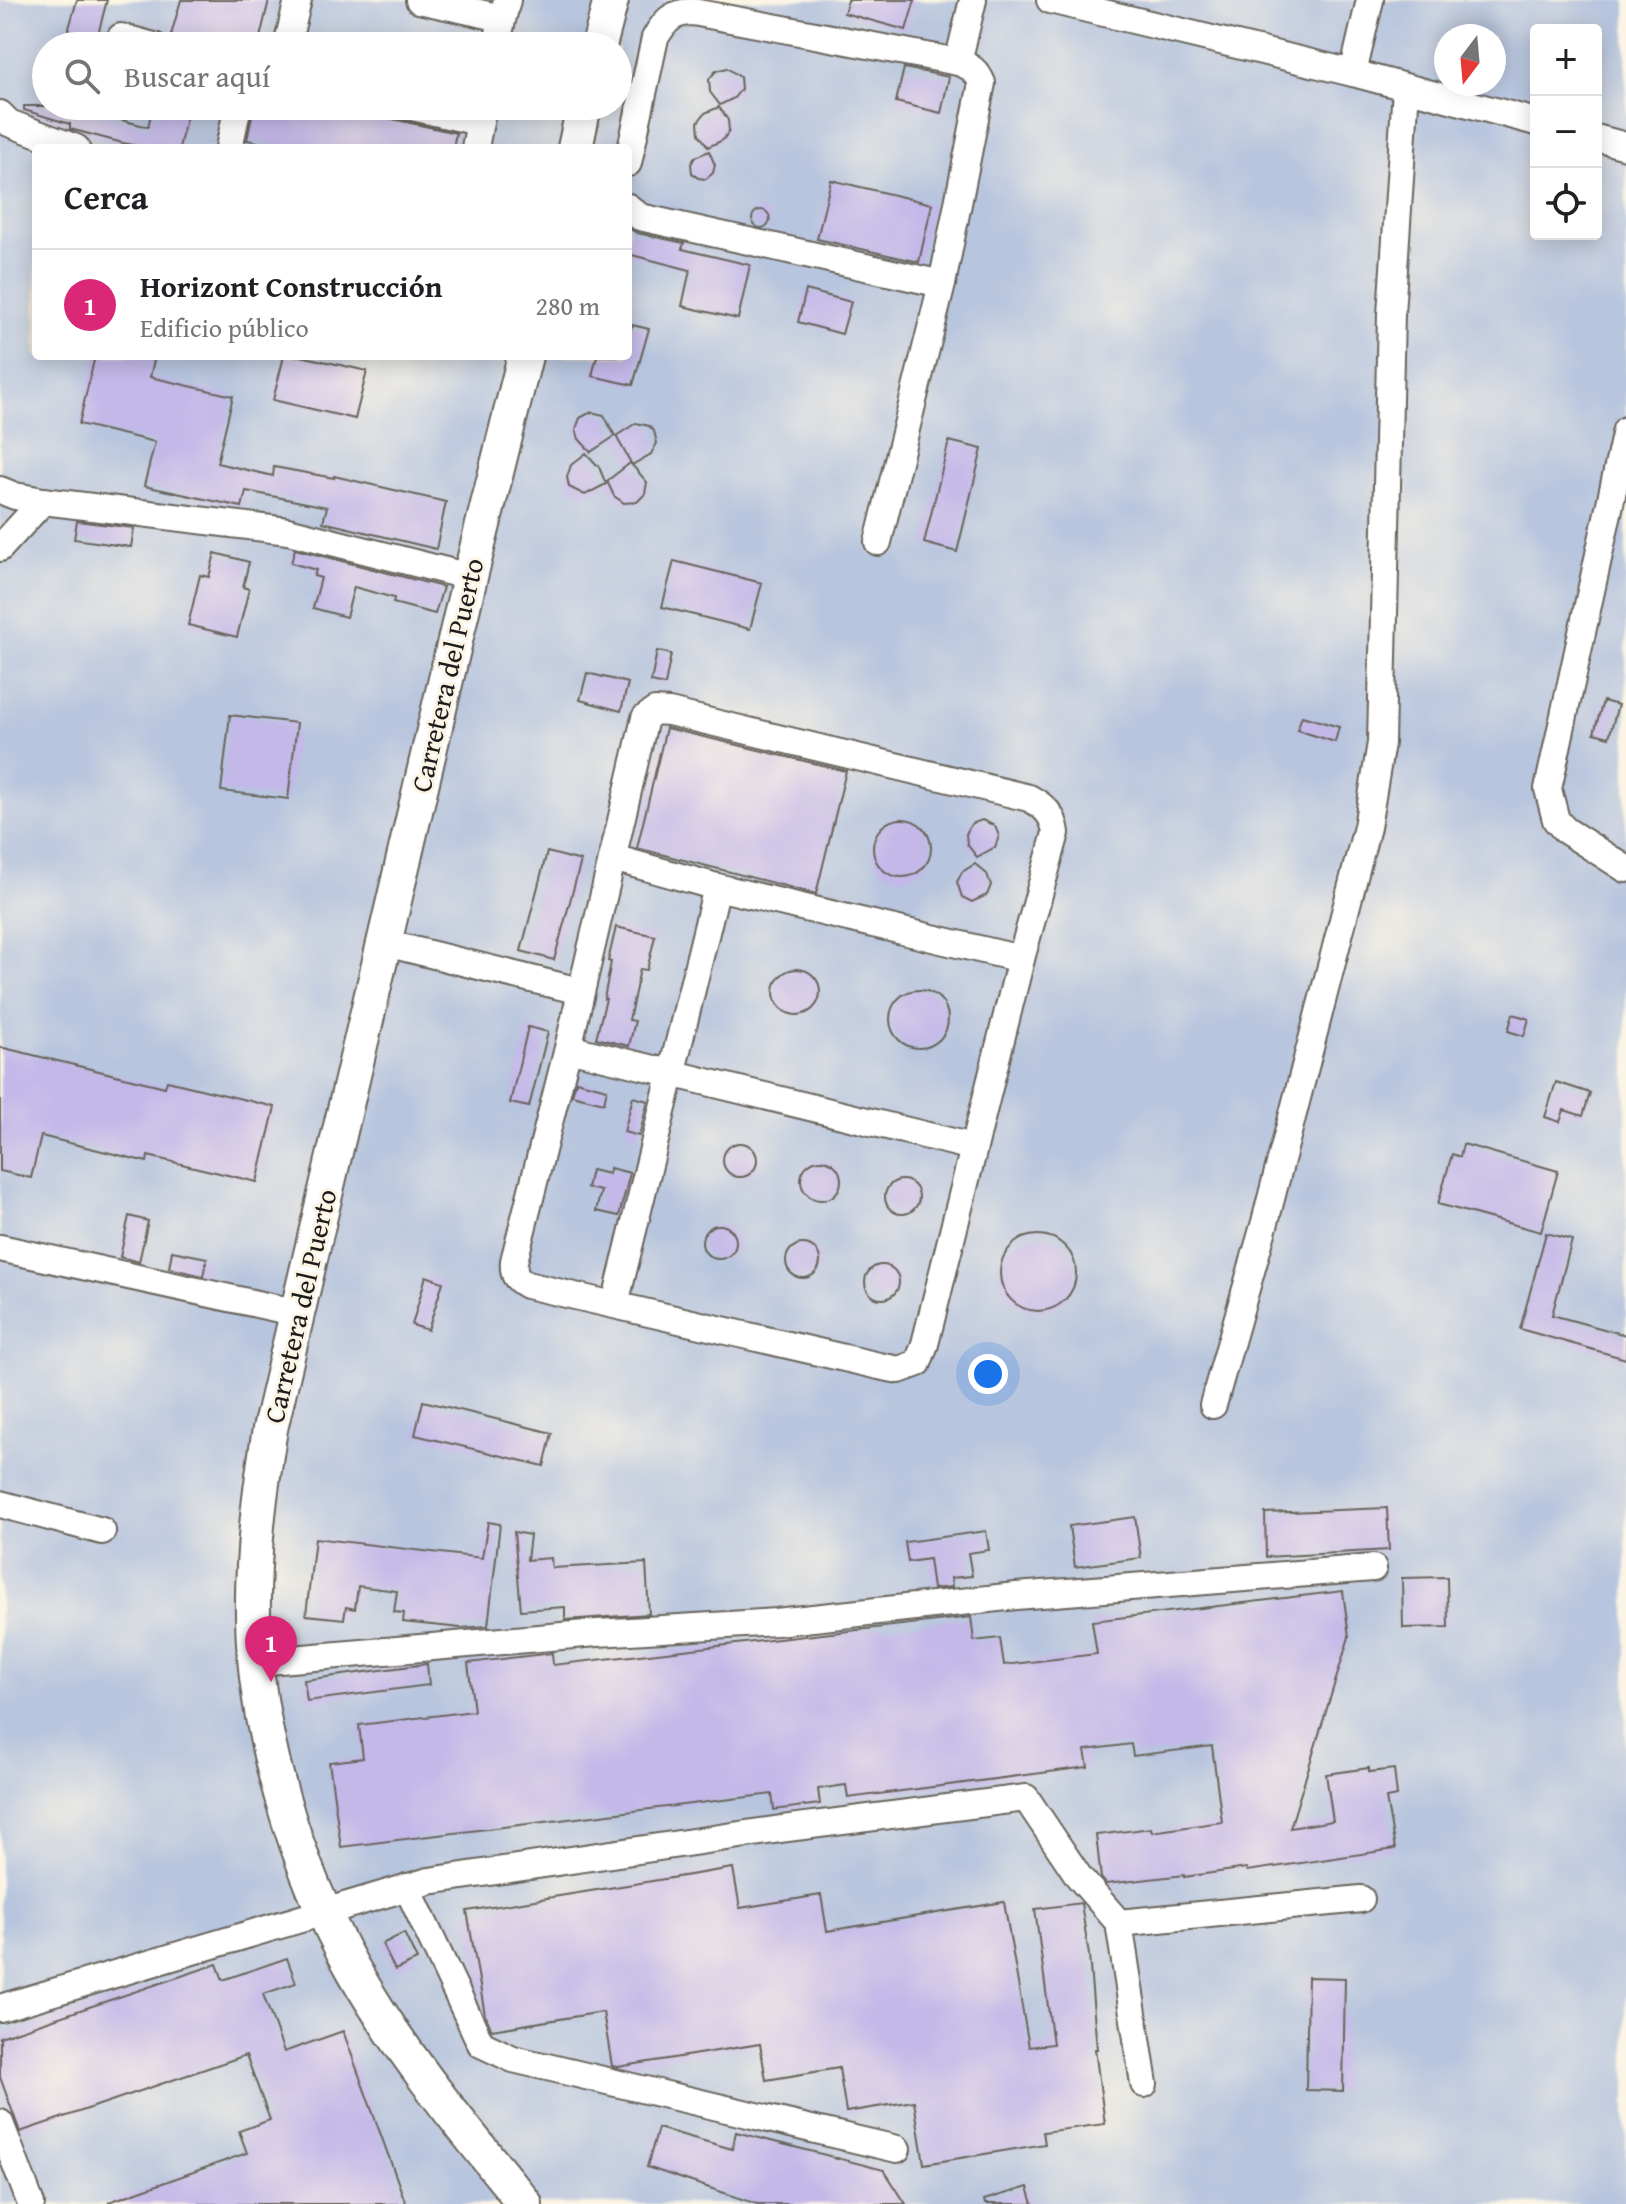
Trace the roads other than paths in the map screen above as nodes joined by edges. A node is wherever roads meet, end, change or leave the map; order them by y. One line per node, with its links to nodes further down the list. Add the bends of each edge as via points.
1 (298, 0): 8 (lane)
2 (419, 0): 7 (lane)
3 (611, 0): 10 (main road)
4 (973, 0): 11 (lane)
5 (1050, 0): 12 (lane)
6 (1370, 0): 12 (lane)
7 (505, 9): 9 (lane)
8 (290, 32)
9 (499, 32)
10 (603, 32)
11 (958, 62): 22 (lane, via 677,12 655,38); 25 (lane, via 969,66 982,83)
12 (1353, 73): 13 (lane)
13 (1406, 88): 17 (lane); 45 (lane, via 1391,314 1376,783 1273,1192)
14 (0, 114): 19 (lane, via 9,123)
15 (235, 120): 20 (lane)
16 (581, 120): 21 (main road)
17 (1530, 120)
18 (1602, 140): 23 (lane)
19 (65, 144)
20 (230, 144)
21 (576, 144)
22 (632, 144)
23 (1626, 146)
24 (632, 210): 25 (lane, via 640,217)
25 (942, 284): 30 (lane)
26 (524, 360): 32 (main road, Carretera del Puerto)
27 (1626, 430): 34 (lane, via 1548,789 1556,820 1565,830)
28 (0, 490): 29 (lane)
29 (43, 501): 31 (lane); 32 (lane, via 288,531)
30 (878, 542)
31 (0, 548)
32 (470, 577): 36 (main road, Carretera del Puerto)
33 (613, 858): 35 (lane); 37 (lane, via 645,718 655,711 1029,798 1042,804 1055,821 1056,833); 38 (lane)
34 (1626, 869)
35 (717, 887): 37 (lane); 40 (lane)
36 (385, 943): 38 (lane); 44 (main road, Carretera del Puerto)
37 (1021, 959): 41 (lane)
38 (580, 991): 39 (lane)
39 (568, 1048): 40 (lane); 43 (lane, via 513,1272 527,1285)
40 (671, 1073): 41 (lane); 43 (lane)
41 (973, 1147): 43 (lane, via 918,1363 899,1370)
42 (0, 1248): 44 (lane)
43 (615, 1304)
44 (298, 1313): 49 (main road, Carretera del Puerto, via 259,1496 253,1603)
45 (1213, 1405)
46 (0, 1504): 47 (lane)
47 (102, 1531)
48 (1373, 1568): 49 (lane)
49 (256, 1662): 52 (main road, Carretera del Puerto, via 276,1771)
50 (407, 1887): 52 (lane); 53 (lane, via 781,1829 1026,1798 1079,1877); 57 (lane, via 481,2044 513,2059)
51 (1361, 1899): 53 (lane)
52 (324, 1912): 54 (lane); 59 (main road, Carretera del Puerto, via 382,2016)
53 (1119, 1923): 55 (lane)
54 (0, 2008)
55 (1144, 2084)
56 (0, 2123): 58 (lane)
57 (897, 2149)
58 (31, 2204)
59 (525, 2204)

